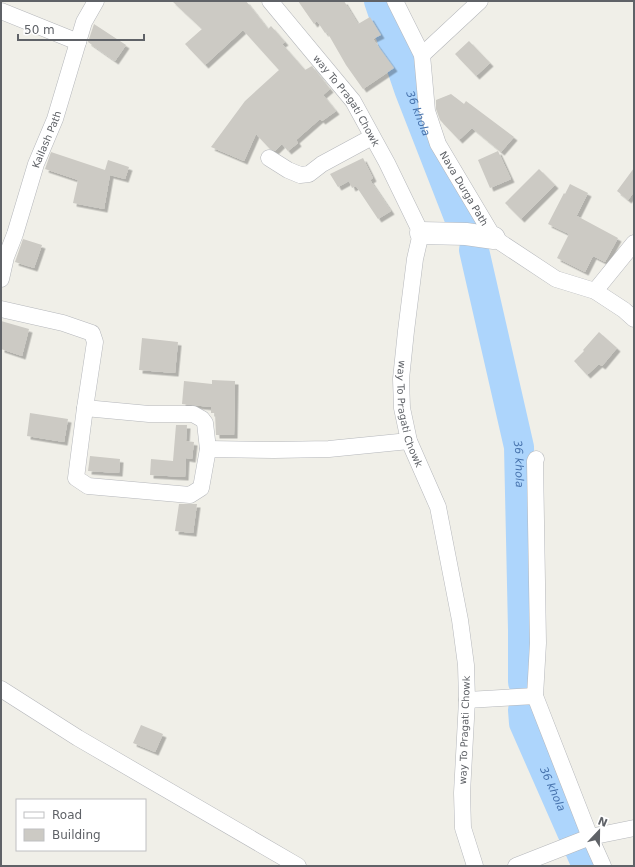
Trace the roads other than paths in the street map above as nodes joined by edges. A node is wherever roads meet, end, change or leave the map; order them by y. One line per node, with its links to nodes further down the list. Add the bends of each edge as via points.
1 (96, 1): 6 (street, Kailash Path, via 84,22)
2 (270, 1): 8 (street, way To Pragati Chowk, via 353,100)
3 (395, 1): 7 (street, Nava Durga Path)
4 (480, 1): 7 (street)
5 (1, 11): 6 (street)
6 (78, 42): 13 (street, Kailash Path, via 55,119 36,164)
7 (422, 55): 11 (street, Nava Durga Path, via 427,111 438,144)
8 (372, 136): 9 (street, via 309,174 300,175); 10 (street, way To Pragati Chowk)
9 (269, 158)
10 (421, 233): 11 (street, via 466,234); 18 (street, way To Pragati Chowk, via 415,259 402,379 402,408)
11 (494, 238): 14 (street, via 556,279)
12 (634, 243): 14 (street)
13 (1, 279)
14 (595, 291): 16 (street)
15 (1, 309): 17 (street, via 63,323 92,333 95,342)
16 (634, 318)
17 (85, 408): 19 (street, via 150,414 193,414 205,423); 19 (street, via 76,478 88,486 190,495 201,488)
18 (409, 441): 19 (street, via 329,449); 23 (street, way To Pragati Chowk, via 438,507 460,620 466,665)
19 (208, 449)
20 (536, 458): 22 (street, via 538,643)
21 (1, 689): 26 (street, via 78,738)
22 (535, 696): 23 (street); 25 (street)
23 (467, 700): 27 (street, way To Pragati Chowk, via 463,828)
24 (634, 828): 25 (street)
25 (589, 838): 28 (street); 29 (street)
26 (298, 866)
27 (475, 866)
28 (516, 866)
29 (603, 866)

